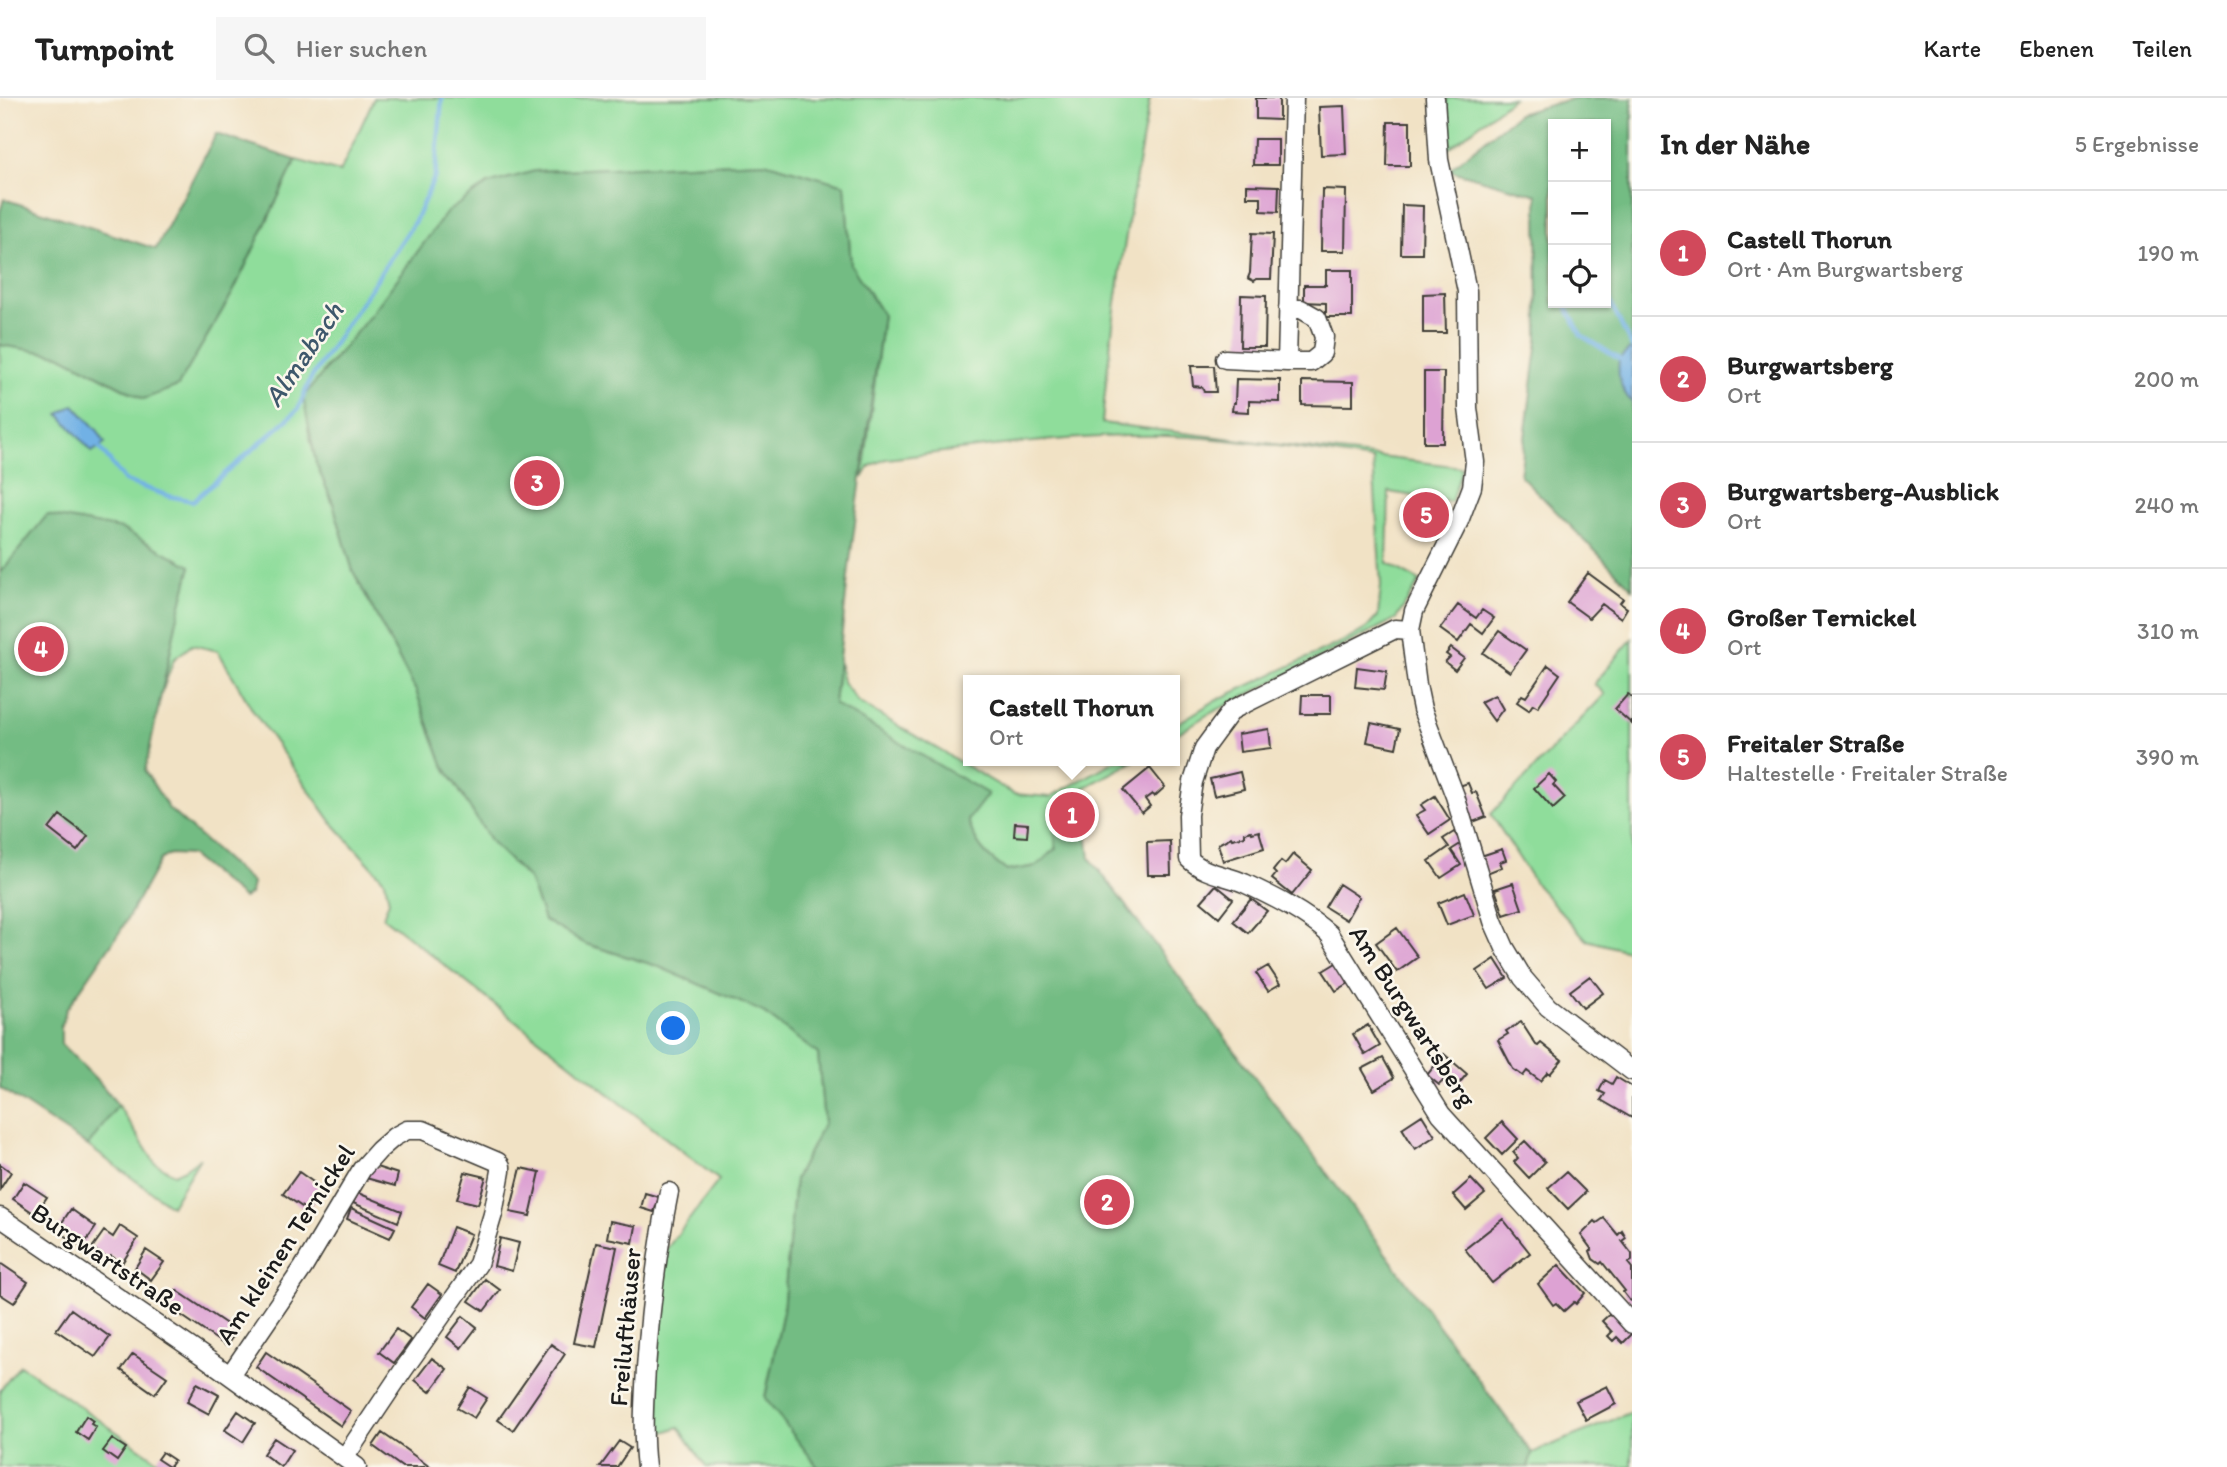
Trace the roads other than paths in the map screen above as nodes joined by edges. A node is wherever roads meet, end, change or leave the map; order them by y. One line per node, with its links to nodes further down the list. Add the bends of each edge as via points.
1 (1294, 98): 3 (street)
2 (1435, 98): 6 (street, via 1439,160 1466,291 1468,408 1475,462 1464,509 1414,611)
3 (1288, 309): 5 (street); 5 (street, via 1301,309 1317,318 1324,337 1322,353 1311,362)
4 (1225, 359): 5 (street)
5 (1287, 362)
6 (1410, 630): 7 (street, via 1422,709 1495,928 1523,978 1548,1007); 10 (street, Am Burgwartsberg, via 1395,629 1232,710 1204,748 1193,782 1189,859 1198,868 1241,882 1308,916 1329,934 1441,1114)
7 (1632, 1071)
8 (669, 1192): 13 (street, Freilufthäuser, via 649,1321 643,1411)
9 (0, 1217): 11 (street, Burgwartstraße)
10 (1632, 1324)
11 (230, 1375): 12 (street, Burgwartstraße); 12 (street, Am kleinen Ternickel, via 303,1268 362,1169 394,1137 407,1130 423,1130 498,1162 501,1171 493,1214 478,1264 404,1368)
12 (351, 1462)
13 (646, 1467)

